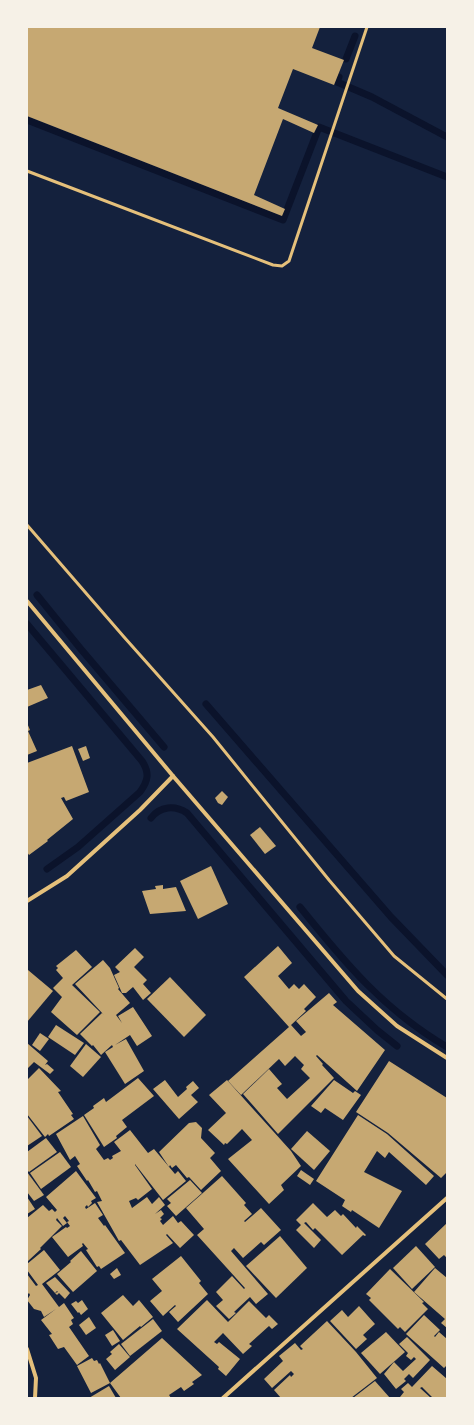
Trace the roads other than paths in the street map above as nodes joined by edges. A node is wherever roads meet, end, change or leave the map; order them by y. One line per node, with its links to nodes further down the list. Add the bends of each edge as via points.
1 (367, 27): 2 (lane, via 289,262 282,266 273,265)
2 (27, 171)
3 (27, 525): 7 (lane, via 213,736 394,956)
4 (27, 601): 5 (street)
5 (173, 776): 6 (street, via 140,810 67,876); 8 (street, via 358,991 397,1026)
6 (27, 901)
7 (447, 999)
8 (447, 1058)
9 (447, 1198): 12 (street)
10 (27, 1350): 11 (street, via 36,1378)
11 (35, 1398)
12 (223, 1398)

